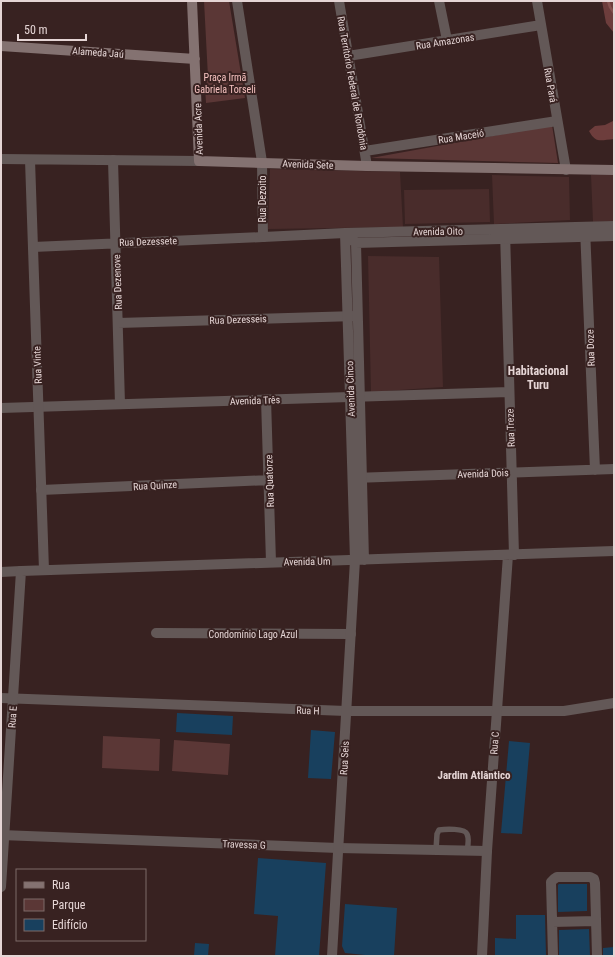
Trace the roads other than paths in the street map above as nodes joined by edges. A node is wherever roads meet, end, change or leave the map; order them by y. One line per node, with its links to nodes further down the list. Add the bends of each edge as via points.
1 (192, 1): 10 (main road, Avenida Acre)
2 (237, 1): 17 (street, Rua Dezoito)
3 (339, 1): 9 (street, Rua Território Federal de Rondônia)
4 (439, 1): 7 (street)
5 (537, 1): 6 (street, Rua Pará)
6 (541, 25): 7 (street, Rua Amazonas); 11 (street, Rua Pará)
7 (447, 40): 9 (street, Rua Amazonas)
8 (1, 46): 10 (main road, Alameda Jaú)
9 (348, 56): 12 (street, Rua Território Federal de Rondônia)
10 (195, 59): 16 (main road, Avenida Acre)
11 (557, 120): 12 (street, Rua Maceió); 19 (street, Rua Pará)
12 (364, 151): 18 (street, Rua Território Federal de Rondônia)
13 (1, 159): 14 (street, Avenida Sete)
14 (30, 160): 15 (street, Avenida Sete); 29 (street, Rua Vinte)
15 (114, 160): 16 (street, Avenida Sete); 27 (street, Rua Dezenove)
16 (199, 160): 17 (main road, Avenida Sete)
17 (262, 162): 18 (main road, Avenida Sete); 26 (street, Rua Dezoito)
18 (367, 166): 19 (main road, Avenida Sete)
19 (566, 170): 20 (main road, Avenida Sete)
20 (614, 170)
21 (614, 226): 22 (street, Avenida Oito)
22 (585, 232): 24 (street, Avenida Oito); 25 (street); 39 (street, Rua Doze)
23 (345, 233): 24 (street, Avenida Oito); 26 (street, Avenida Oito); 28 (street); 30 (street, Avenida Cinco)
24 (506, 234): 28 (street); 32 (street, Rua Treze)
25 (614, 236)
26 (262, 237): 27 (street, Rua Dezessete)
27 (116, 242): 29 (street, Rua Dezessete); 31 (street, Rua Dezenove)
28 (356, 243): 30 (street, Avenida Cinco)
29 (33, 247): 36 (street, Rua Vinte)
30 (353, 316): 31 (street, Rua Dezesseis); 33 (street, Avenida Cinco)
31 (118, 323): 35 (street, Rua Dezenove)
32 (509, 392): 33 (street, Avenida Três); 40 (street, Rua Treze)
33 (355, 397): 34 (street, Avenida Três); 41 (street, Avenida Cinco)
34 (266, 400): 35 (street, Avenida Três); 42 (street, Rua Quatorze)
35 (120, 404): 36 (street, Avenida Três)
36 (38, 407): 37 (street, Avenida Três); 43 (street, Rua Vinte)
37 (1, 408)
38 (614, 469): 39 (street, Avenida Dois)
39 (594, 470): 40 (street, Avenida Dois)
40 (512, 472): 41 (street, Avenida Dois); 45 (street, Rua Treze)
41 (357, 478): 46 (street, Avenida Cinco)
42 (268, 480): 43 (street, Rua Quinze); 47 (street, Rua Quatorze)
43 (41, 490): 48 (street, Rua Vinte)
44 (614, 551): 45 (street, Avenida Um)
45 (511, 555): 46 (street, Avenida Um); 57 (street, Rua C)
46 (359, 560): 47 (street, Avenida Um); 52 (street, Rua Seis)
47 (271, 562): 48 (street, Avenida Um)
48 (44, 570): 49 (street, Avenida Um)
49 (21, 571): 50 (street, Avenida Um); 54 (street, Rua E)
50 (1, 572)
51 (156, 633): 52 (street, Condomínio Lago Azul)
52 (351, 634): 56 (street, Rua Seis)
53 (1, 698): 54 (street, Rua H)
54 (13, 699): 56 (street, Rua H); 58 (street, Rua E)
55 (614, 703): 57 (street, Rua H, via 564,711)
56 (346, 711): 57 (street, Rua H); 59 (street, Rua Seis)
57 (497, 711): 62 (street, Rua C)
58 (3, 835): 59 (street, Travessa G); 63 (street, Rua E)
59 (338, 848): 60 (street, Travessa G); 66 (street, Rua Seis)
60 (436, 850): 61 (street, Travessa G); 61 (lane, via 437,834 443,829 467,832)
61 (467, 851): 62 (street, Travessa G)
62 (487, 851): 67 (street, Rua C)
63 (1, 887)
64 (596, 921): 65 (street); 65 (street, via 594,879 557,877 551,882); 69 (street)
65 (552, 922): 68 (street)
66 (332, 956)
67 (482, 956)
68 (553, 956)
69 (597, 956)

